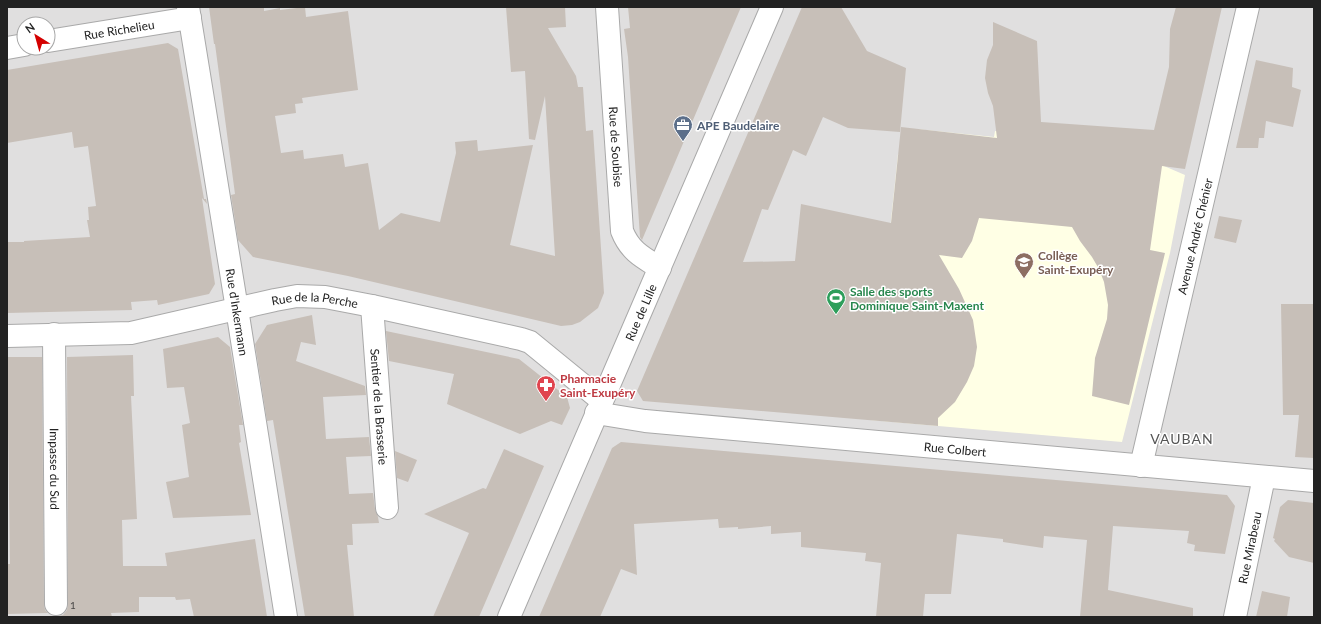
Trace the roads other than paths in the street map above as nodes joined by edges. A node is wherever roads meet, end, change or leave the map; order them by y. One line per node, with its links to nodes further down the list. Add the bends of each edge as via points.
1 (607, 7): 6 (street, Rue de Soubise, via 622,231 634,250)
2 (772, 7): 6 (street, Rue de Lille)
3 (1248, 7): 12 (street, Avenue André Chénier)
4 (189, 12): 5 (street, Rue Richelieu); 8 (street, Rue d'Inkermann)
5 (56, 39)
6 (660, 268): 11 (street, Rue de Lille)
7 (372, 306): 8 (street, Rue de la Perche, via 307,296); 11 (street, Rue de la Perche, via 530,342); 15 (street, Sentier de la Brasserie)
8 (237, 309): 9 (street, Rue de la Perche, via 131,333); 17 (street, Rue d'Inkermann)
9 (54, 334): 10 (street, Rue de la Perche); 16 (street, Impasse du Sud)
10 (7, 336)
11 (599, 406): 12 (street, Rue Colbert, via 645,421); 18 (street, Rue de Lille)
12 (1141, 466): 13 (street, Rue Colbert)
13 (1264, 477): 14 (street, Rue Colbert); 19 (street, Rue Mirabeau)
14 (1314, 481)
15 (387, 508)
16 (56, 604)
17 (286, 617)
18 (509, 617)
19 (1234, 617)

